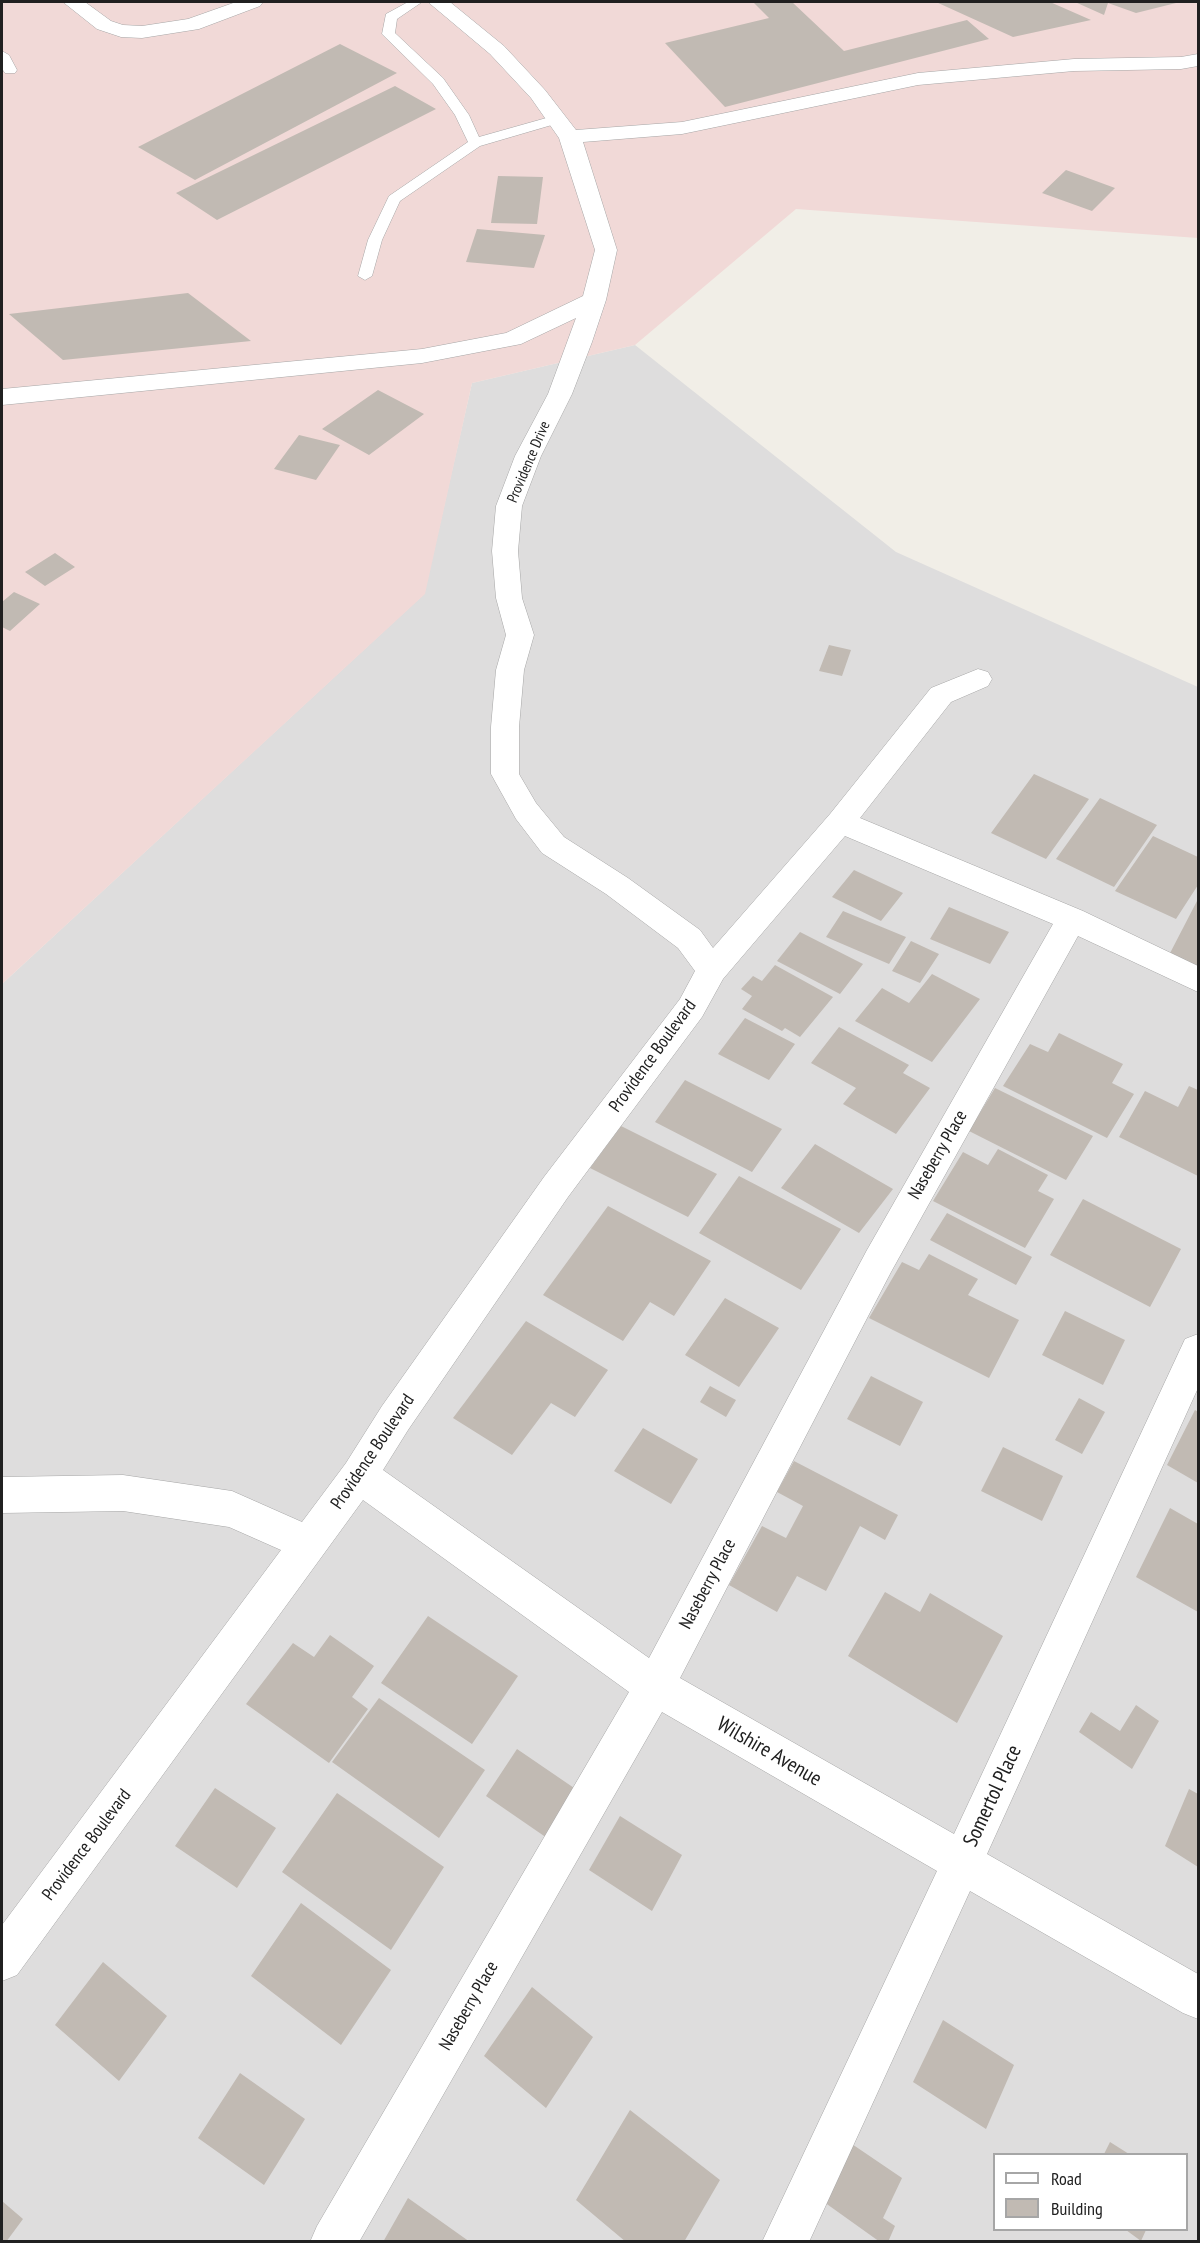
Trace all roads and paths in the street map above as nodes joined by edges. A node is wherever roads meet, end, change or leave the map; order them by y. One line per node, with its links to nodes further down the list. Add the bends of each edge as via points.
1 (74, 2): 2 (street, via 104,25 142,32 192,25)
2 (253, 2)
3 (416, 2): 9 (lane, via 391,17 388,34 438,81 462,115)
4 (438, 2): 8 (street, Providence Drive, via 497,50)
5 (2, 55): 7 (lane)
6 (1198, 60): 8 (street, via 1074,65 918,79 682,128)
7 (10, 70)
8 (563, 128): 9 (lane); 11 (street, Providence Drive, via 606,250)
9 (475, 143): 10 (lane, via 394,200 375,240)
10 (365, 276)
11 (594, 300): 12 (street, via 513,339 422,356); 16 (street, Providence Drive, via 560,394 528,456 509,506 505,551 510,598 520,635 510,670 505,774 526,811 553,844 689,939)
12 (2, 398)
13 (978, 679): 14 (street, Providence Boulevard, via 941,695)
14 (840, 822): 15 (street); 16 (street, Providence Boulevard)
15 (1072, 919): 17 (street); 22 (street, Naseberry Place, via 879,1261)
16 (712, 970): 19 (street, Providence Boulevard, via 691,1008 556,1187 395,1418)
17 (1198, 980)
18 (1198, 1350): 23 (street, Somertol Place)
19 (360, 1475): 21 (street, Providence Boulevard); 22 (street, Wilshire Avenue)
20 (2, 1495): 21 (street, via 123,1493 232,1509)
21 (310, 1544): 24 (street, Providence Boulevard)
22 (654, 1686): 23 (street, Wilshire Avenue); 26 (street, Naseberry Place)
23 (962, 1863): 25 (street, Wilshire Avenue); 27 (street, Somertol Place)
24 (2, 1960)
25 (1198, 1998)
26 (333, 2241)
27 (785, 2241)

